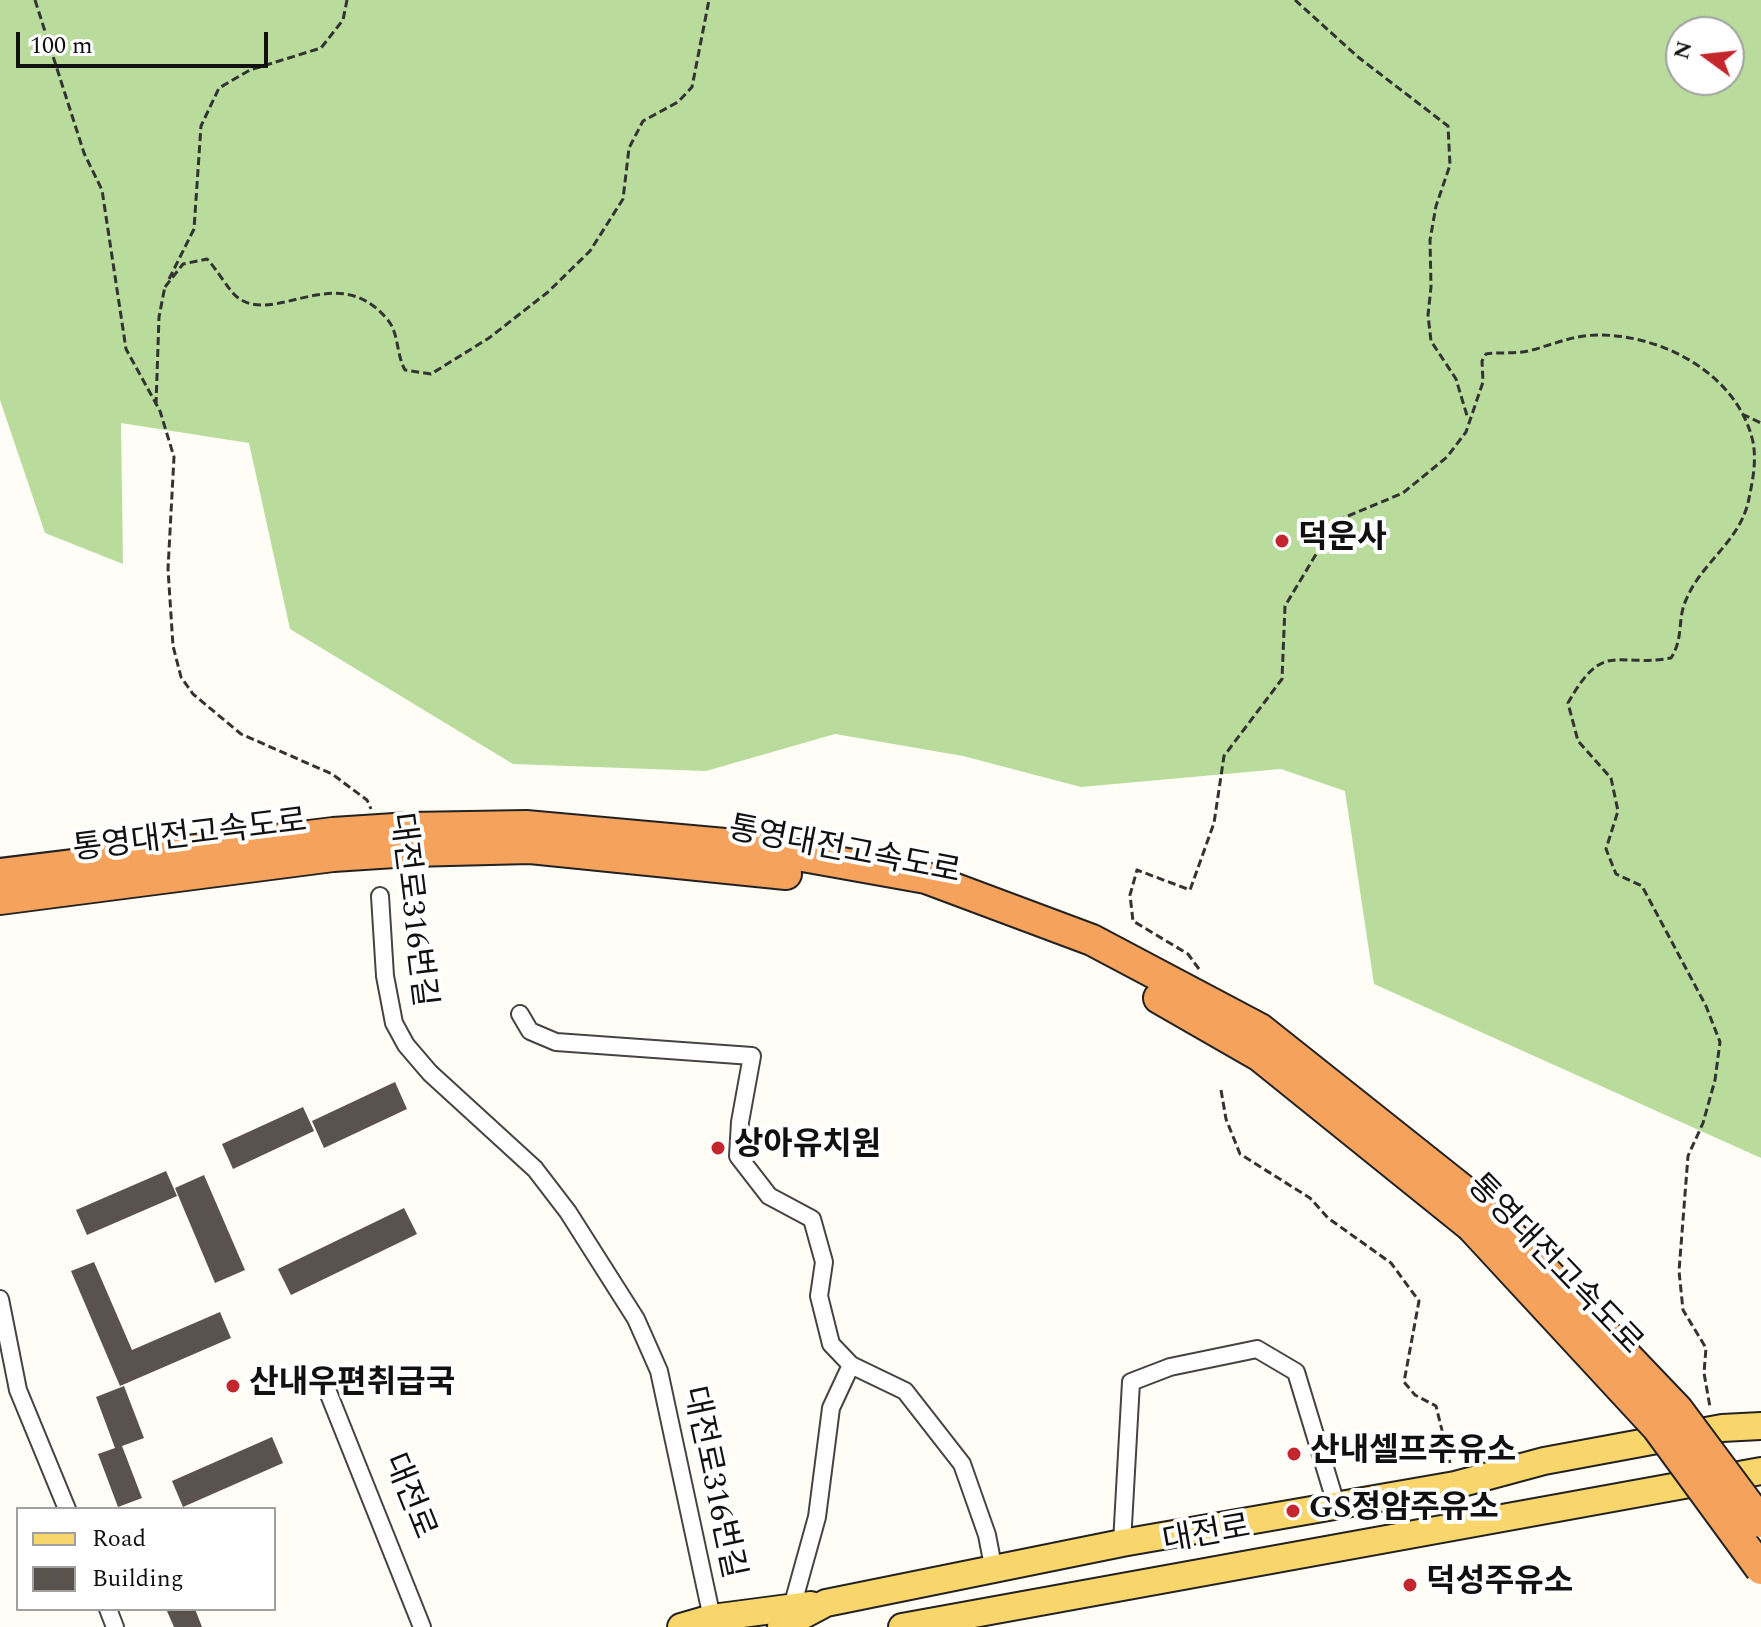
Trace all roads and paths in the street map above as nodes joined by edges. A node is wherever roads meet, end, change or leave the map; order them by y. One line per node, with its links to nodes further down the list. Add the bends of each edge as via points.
1 (35, 0): 6 (path, 대전로316번길, via 84,153 102,190 126,349)
2 (347, 0): 5 (path, via 343,20 321,48 250,70 219,88 201,126 194,229)
3 (709, 0): 5 (path, via 692,87 678,102 643,121 629,148 623,199 590,251 489,338 431,374 405,370 388,319 351,294 332,292 258,306 236,297 207,259 183,264)
4 (1295, 0): 8 (path, via 1448,126 1450,165 1430,240 1428,315 1431,341 1456,379)
5 (165, 287): 6 (path)
6 (156, 405): 10 (path, 대전로316번길, via 174,457 168,569 173,646 181,677 193,694 241,734 332,774 367,800)
7 (1742, 414): 8 (path, via 1727,389 1676,352 1602,335 1565,337 1508,354 1486,354); 9 (path); 23 (path, via 1755,463 1747,504 1737,532 1685,600 1680,644 1671,658 1611,658 1583,676 1568,703 1578,741 1611,778 1618,811 1606,849 1616,874 1642,886 1720,1042 1703,1123 1688,1156 1679,1271 1683,1310 1706,1348 1706,1401)
8 (1469, 422): 15 (path, via 1447,457 1403,493 1336,521 1285,606 1282,679 1224,756 1214,823 1190,890 1137,870 1130,895 1133,921 1188,954)
9 (1761, 423)
10 (372, 813)
11 (333, 845): 12 (highway, 통영대전고속도로); 14 (highway, 통영대전고속도로); 18 (highway, 통영대전고속도로, bridge, via 410,840 751,867 930,900 1096,962 1260,1056)
12 (0, 874)
13 (380, 896): 33 (street, 대전로316번길, via 385,976 394,1023 406,1045 535,1169 568,1212 648,1345 659,1371)
14 (0, 899)
15 (1200, 974)
16 (520, 1014): 20 (street, via 530,1031 556,1042 752,1056 738,1156 769,1196 812,1219 824,1262 819,1296 831,1344)
17 (1221, 1090): 25 (path, via 1240,1154 1310,1198 1328,1218 1391,1263 1419,1301 1404,1382 1436,1406)
18 (1478, 1216): 28 (highway, 통영대전고속도로, bridge, via 1677,1409); 30 (highway, 통영대전고속도로, bridge, via 1657,1427)
19 (0, 1299): 27 (street, via 18,1390)
20 (851, 1365): 31 (street, via 905,1391 962,1464); 32 (street, via 831,1408 817,1517)
21 (328, 1392): 34 (street, 대전로)
22 (1761, 1426): 23 (main road, 대전로)
23 (1722, 1428): 25 (main road, 대전로, via 1544,1461)
24 (1761, 1471): 36 (main road, 대전로)
25 (1455, 1485): 26 (main road, 대전로)
26 (1336, 1504): 29 (main road, 대전로); 29 (street, 대전로, via 1296,1372 1257,1349 1170,1367 1131,1382)
27 (66, 1507)
28 (1761, 1522)
29 (1122, 1543): 31 (main road, 대전로)
30 (1761, 1569)
31 (994, 1571): 32 (main road, 대전로, via 826,1603)
32 (786, 1617): 33 (main road, 대전로)
33 (712, 1618): 35 (main road, 대전로)
34 (422, 1627)
35 (681, 1627)
36 (902, 1627)

